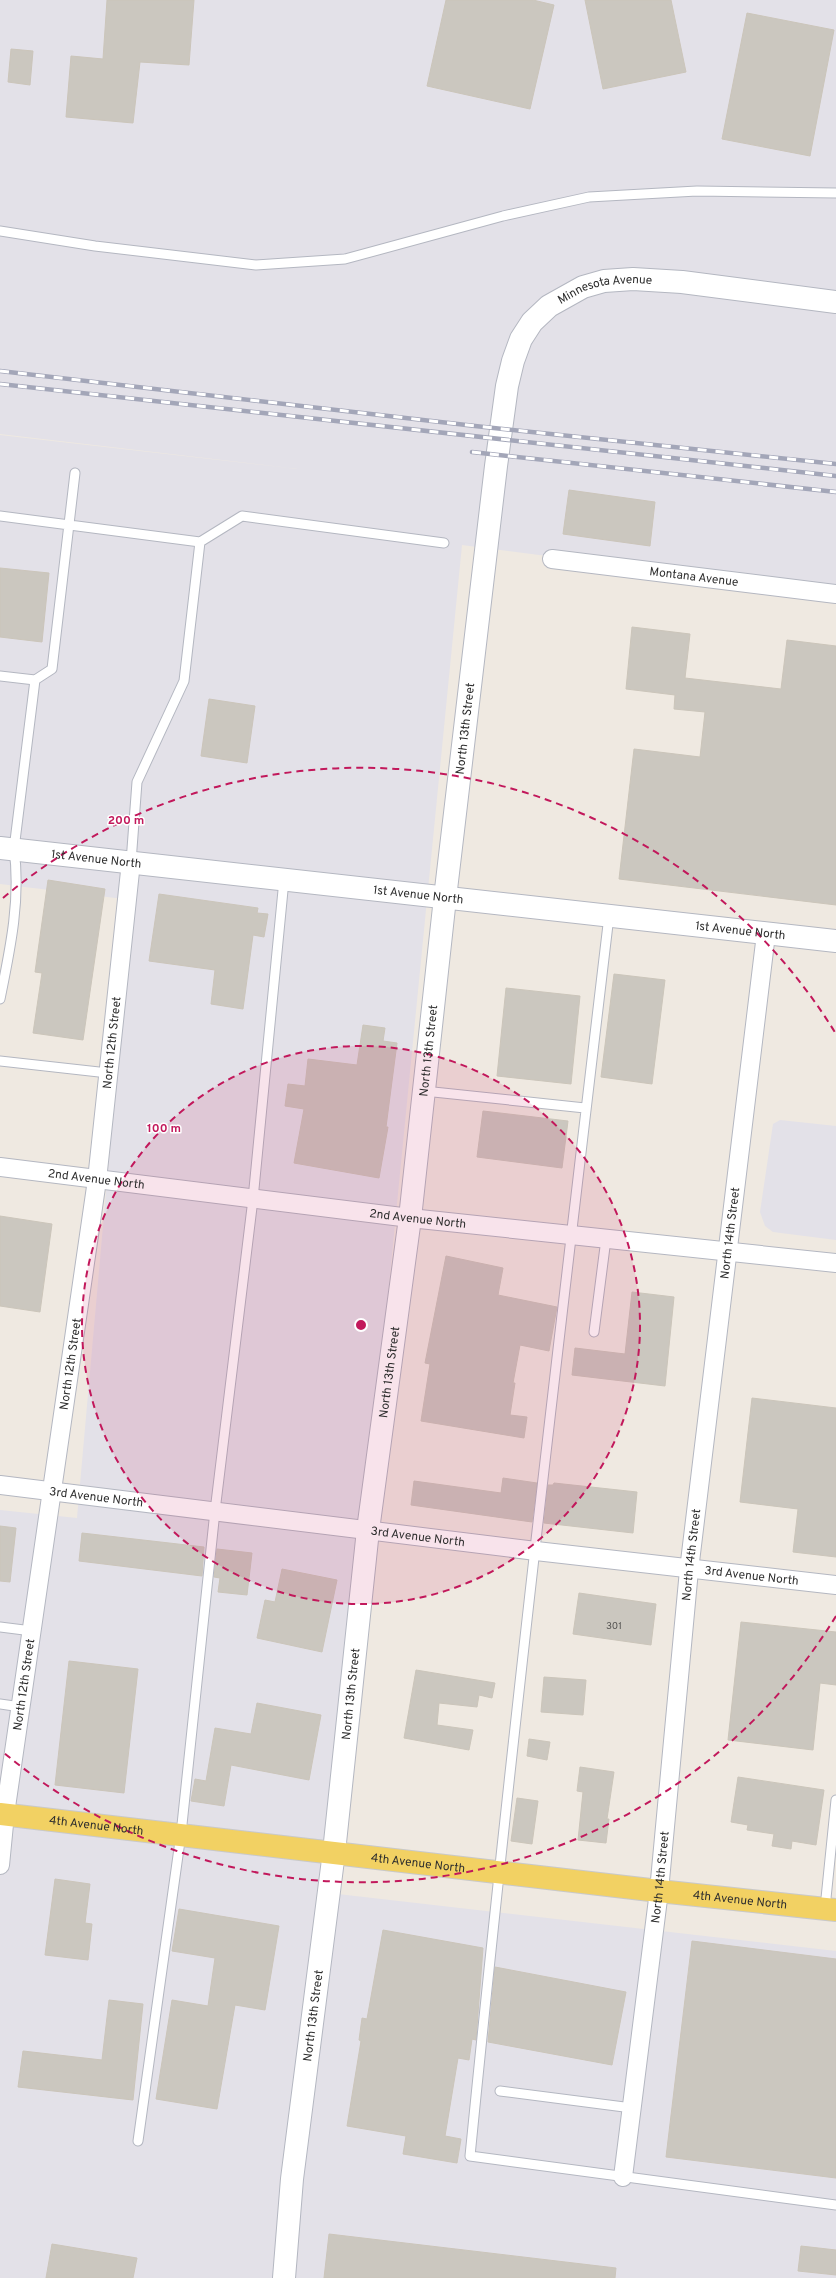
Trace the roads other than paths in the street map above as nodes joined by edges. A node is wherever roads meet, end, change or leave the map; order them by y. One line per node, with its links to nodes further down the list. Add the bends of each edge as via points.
1 (836, 193): 2 (lane, via 697,191 589,197 503,216 345,259 256,265 95,246)
2 (0, 231)
3 (836, 302): 4 (street, Minnesota Avenue, via 682,282 633,279 604,281 583,287 549,306 532,322 521,339 506,386)
4 (496, 466): 17 (street, North 13th Street)
5 (75, 473): 7 (lane)
6 (0, 516): 7 (lane)
7 (69, 524): 8 (lane); 13 (lane, via 52,669)
8 (200, 542): 9 (lane, via 242,516); 15 (lane, via 184,681 138,782)
9 (444, 543)
10 (552, 559): 11 (street, Montana Avenue)
11 (836, 594)
12 (0, 676): 13 (lane)
13 (35, 680): 14 (lane)
14 (7, 849): 15 (street, 1st Avenue North); 21 (lane, via 17,876 8,958)
15 (131, 862): 16 (street, 1st Avenue North); 23 (street, North 12th Street)
16 (284, 880): 17 (street, 1st Avenue North); 28 (lane)
17 (445, 898): 18 (street, 1st Avenue North); 24 (street, North 13th Street)
18 (609, 916): 19 (street, 1st Avenue North); 25 (lane)
19 (766, 934): 20 (street, 1st Avenue North); 32 (street, North 14th Street)
20 (836, 941)
21 (0, 999)
22 (0, 1061): 23 (lane)
23 (108, 1073): 27 (street, North 12th Street)
24 (424, 1091): 25 (lane); 29 (street, North 13th Street)
25 (585, 1108): 30 (lane)
26 (0, 1167): 27 (street, 2nd Avenue North)
27 (97, 1180): 28 (street, 2nd Avenue North); 36 (street, North 12th Street)
28 (253, 1199): 29 (street, 2nd Avenue North); 37 (lane)
29 (410, 1218): 30 (street, 2nd Avenue North); 38 (street, North 13th Street)
30 (570, 1235): 31 (street, 2nd Avenue North); 39 (lane)
31 (606, 1239): 32 (street, 2nd Avenue North); 34 (lane)
32 (726, 1251): 33 (street, 2nd Avenue North); 40 (street, North 14th Street)
33 (836, 1264)
34 (594, 1332)
35 (0, 1485): 36 (street, 3rd Avenue North)
36 (53, 1490): 37 (street, 3rd Avenue North); 43 (street, North 12th Street)
37 (215, 1511): 38 (street, 3rd Avenue North); 48 (lane)
38 (368, 1530): 39 (street, 3rd Avenue North); 49 (street, North 13th Street)
39 (536, 1551): 40 (street, 3rd Avenue North); 51 (lane)
40 (689, 1570): 41 (street, 3rd Avenue North); 52 (street, North 14th Street)
41 (836, 1585)
42 (0, 1627): 43 (lane)
43 (32, 1631): 45 (street, North 12th Street)
44 (0, 1704): 45 (lane)
45 (21, 1707): 47 (street, North 12th Street)
46 (836, 1800): 53 (lane)
47 (3, 1814): 48 (main road, 4th Avenue North); 50 (street, North 12th Street)
48 (181, 1834): 49 (main road, 4th Avenue North); 56 (lane)
49 (334, 1852): 51 (main road, 4th Avenue North); 59 (street, North 13th Street, via 293,2173)
50 (0, 1865)
51 (498, 1872): 52 (main road, 4th Avenue North); 57 (lane, via 470,2156)
52 (659, 1891): 53 (main road, 4th Avenue North); 55 (street, North 14th Street)
53 (831, 1909)
54 (500, 2091): 55 (lane)
55 (632, 2108): 57 (street, North 14th Street)
56 (138, 2141)
57 (623, 2177): 58 (lane)
58 (836, 2205)
59 (284, 2278)

